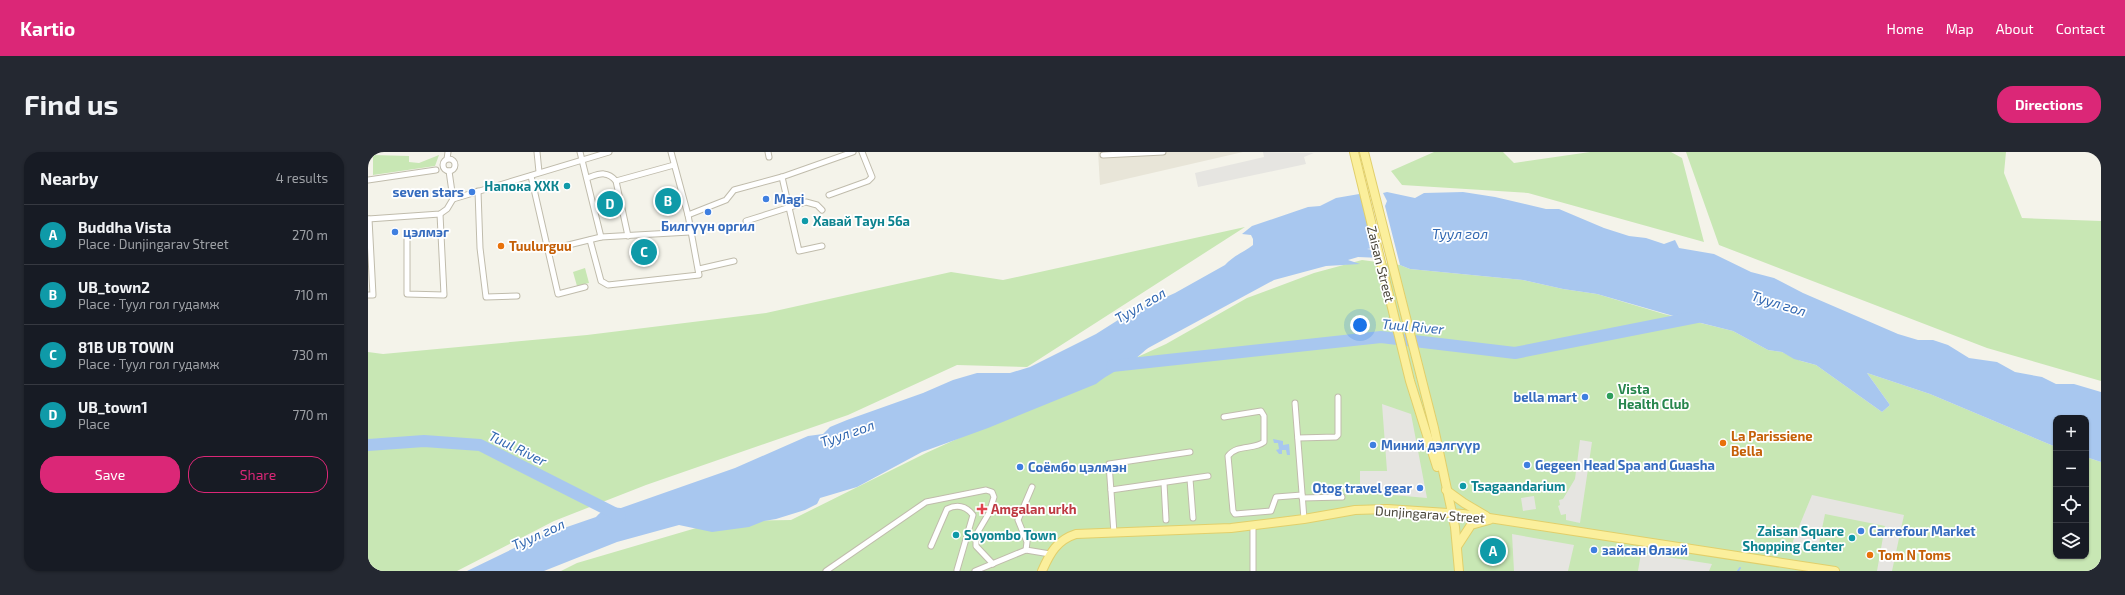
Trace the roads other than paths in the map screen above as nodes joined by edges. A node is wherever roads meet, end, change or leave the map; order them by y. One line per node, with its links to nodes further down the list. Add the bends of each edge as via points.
1 (448, 152): 12 (street)
2 (537, 152): 17 (street)
3 (580, 152): 13 (street)
4 (609, 152): 13 (street)
5 (671, 152): 14 (street)
6 (853, 152): 19 (street)
7 (862, 152): 24 (street, via 872,177 868,181)
8 (1163, 152): 11 (street)
9 (1354, 152): 55 (main road, Zaisan Street, via 1410,382)
10 (1364, 152): 55 (main road, Zaisan Street, via 1434,428)
11 (1103, 155)
12 (448, 158): 16 (street, via 443,164 444,169); 16 (street, via 455,163 455,168)
13 (582, 160): 17 (street); 20 (street)
14 (674, 165): 22 (street); 29 (street)
15 (436, 170): 21 (street)
16 (449, 171): 25 (street)
17 (539, 172): 18 (street)
18 (531, 176): 23 (street); 39 (street)
19 (782, 177): 26 (street); 29 (street, via 734,190 726,200)
20 (587, 178): 22 (street, via 602,173 611,175); 34 (street)
21 (368, 180)
22 (616, 181): 33 (street)
23 (478, 191): 25 (street); 44 (street, via 480,248 486,297)
24 (829, 195)
25 (453, 199): 28 (street, via 448,209)
26 (789, 208): 27 (street, via 812,202); 31 (street); 38 (street, via 799,251)
27 (822, 210)
28 (440, 214): 30 (street); 35 (street, via 444,295 407,294)
29 (688, 214): 32 (street)
30 (368, 219): 37 (street)
31 (746, 221)
32 (690, 232): 33 (street); 41 (street)
33 (628, 236): 34 (street)
34 (601, 238): 36 (street)
35 (407, 239)
36 (590, 240): 39 (street); 41 (street, via 601,281 608,286 699,275)
37 (369, 242): 43 (street, via 373,295)
38 (822, 246)
39 (548, 250): 42 (street, via 558,294)
40 (734, 261): 41 (street)
41 (699, 269)
42 (585, 286)
43 (368, 295)
44 (517, 296)
45 (1338, 397): 48 (street, via 1336,438)
46 (1295, 403): 48 (street)
47 (1224, 417): 56 (street, via 1256,411 1261,411 1264,416 1264,442 1261,445 1236,450 1228,456 1235,514 1271,511 1276,497)
48 (1298, 438): 56 (street)
49 (1190, 452): 54 (street, via 1109,464)
50 (1208, 476): 51 (street)
51 (1190, 479): 52 (street); 59 (street)
52 (1164, 483): 54 (street); 62 (street)
53 (1032, 487): 67 (street, via 1018,520 1028,542)
54 (1111, 490): 64 (street)
55 (1446, 490): 58 (main road, Zaisan Street); 61 (main road)
56 (1302, 496): 57 (street); 60 (street)
57 (1342, 497)
58 (1452, 513): 60 (main road, Dunjingarav Street, via 1355,510); 61 (main road, Dunjingarav Street); 65 (main road, Zaisan Street)
59 (1193, 518)
60 (1304, 519): 63 (main road, Dunjingarav Street)
61 (1492, 519): 65 (main road, via 1471,526); 70 (main road, Dunjingarav Street, via 1737,556)
62 (1166, 520)
63 (1253, 526): 64 (main road, Dunjingarav Street); 75 (street)
64 (1114, 533): 68 (main road, Dunjingarav Street, via 1076,534 1062,540)
65 (1458, 545): 76 (main road, Zaisan Street)
66 (931, 546): 71 (street, via 947,509 959,506 968,509 973,515)
67 (1026, 550): 68 (street); 69 (street)
68 (1050, 554): 74 (main road, Dunjingarav Street)
69 (993, 564): 72 (street, via 976,546 976,535 989,513 994,497 992,492 986,490 926,502); 73 (street)
70 (1795, 568): 77 (main road, Dunjingarav Street)
71 (957, 570)
72 (826, 571)
73 (975, 571)
74 (1042, 571)
75 (1253, 571)
76 (1459, 571)
77 (1835, 571)

